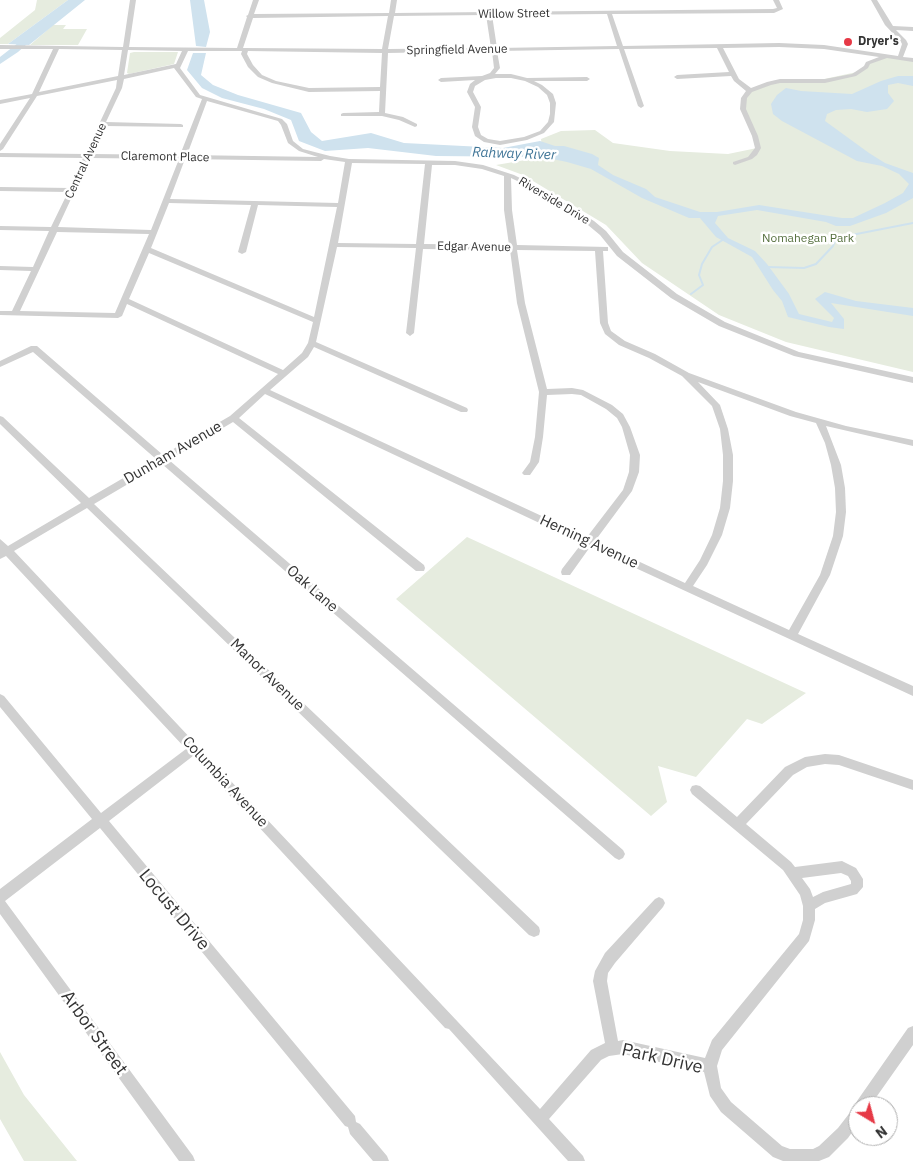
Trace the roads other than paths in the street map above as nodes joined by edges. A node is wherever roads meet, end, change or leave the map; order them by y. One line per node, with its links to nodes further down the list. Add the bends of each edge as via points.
1 (133, 0): 16 (street, Central Avenue)
2 (256, 0): 8 (street)
3 (394, 0): 9 (street)
4 (776, 0): 6 (street, Willow Street, via 779,10)
5 (874, 0): 10 (street)
6 (609, 13): 7 (street, Willow Street); 15 (street)
7 (489, 15): 9 (street, Willow Street); 17 (street)
8 (249, 16): 9 (street, Willow Street); 19 (street)
9 (392, 16): 20 (street)
10 (891, 28): 11 (street); 23 (street, via 905,44)
11 (913, 28)
12 (719, 46): 15 (street, Springfield Avenue); 21 (street, Springfield Avenue, via 798,46); 28 (street)
13 (0, 47): 14 (street, Springfield Avenue)
14 (57, 48): 16 (street, Springfield Avenue); 37 (street)
15 (620, 48): 17 (street, Springfield Avenue); 40 (street)
16 (126, 49): 18 (street, Springfield Avenue); 30 (street, Central Avenue)
17 (494, 49): 20 (street, Springfield Avenue); 27 (street)
18 (185, 50): 19 (street, Springfield Avenue); 26 (street)
19 (242, 50): 20 (street, Springfield Avenue); 35 (street, via 254,71 266,80 280,84 309,90)
20 (385, 50): 35 (street)
21 (860, 52): 22 (street, Springfield Avenue); 25 (street)
22 (888, 56): 23 (street, Springfield Avenue); 25 (street)
23 (900, 58): 24 (street, Springfield Avenue)
24 (913, 60)
25 (868, 63): 36 (street, via 854,75 825,81 780,81)
26 (176, 66): 30 (street); 38 (street, via 194,92)
27 (497, 68): 29 (street); 32 (street)
28 (733, 74): 31 (street); 36 (street)
29 (510, 76): 32 (street); 32 (street, via 540,86 550,94 554,105 551,122 542,132 508,142 486,141 476,133 478,107 470,92); 33 (street, via 541,80)
30 (120, 77): 37 (street); 43 (street, Central Avenue)
31 (677, 77)
32 (483, 78): 34 (street)
33 (587, 78)
34 (441, 80)
35 (382, 89): 41 (street)
36 (750, 91): 53 (street, via 744,98 742,109 758,148 750,158)
37 (34, 96): 39 (street); 46 (street)
38 (205, 99): 49 (street); 50 (street, Riverside Drive, via 276,118 284,124 288,139 295,147)
39 (0, 102)
40 (641, 106)
41 (382, 114): 42 (street); 44 (street)
42 (343, 115)
43 (103, 124): 45 (street); 48 (street, Central Avenue)
44 (414, 125)
45 (181, 126)
46 (0, 149)
47 (0, 155): 48 (street, Claremont Place)
48 (88, 156): 49 (street, Claremont Place); 56 (street, Central Avenue)
49 (182, 157): 50 (street, Claremont Place); 57 (street)
50 (329, 158): 51 (street, Riverside Drive)
51 (349, 161): 52 (street, Riverside Drive); 59 (street, Dunham Avenue)
52 (429, 162): 54 (street, Riverside Drive, via 470,165); 64 (street)
53 (735, 163)
54 (508, 175): 65 (street); 66 (street, Riverside Drive, via 536,188 592,223)
55 (0, 189): 56 (street)
56 (72, 190): 61 (street, Central Avenue)
57 (166, 201): 58 (street); 62 (street)
58 (255, 203): 59 (street); 69 (street)
59 (341, 205): 63 (street, Dunham Avenue)
60 (0, 228): 61 (street)
61 (54, 229): 62 (street); 71 (street, Central Avenue)
62 (154, 232): 67 (street)
63 (334, 245): 64 (street, Edgar Avenue); 75 (street, Dunham Avenue)
64 (420, 246): 65 (street, Edgar Avenue); 76 (street)
65 (513, 248): 68 (street, Edgar Avenue); 83 (street, via 521,303)
66 (613, 248): 68 (street, Edgar Avenue); 81 (street, Riverside Drive, via 689,306 742,333 797,354)
67 (147, 249): 72 (street); 75 (street)
68 (599, 249): 80 (street, via 605,328 622,343)
69 (242, 252)
70 (0, 268): 71 (street)
71 (36, 269): 74 (street, Central Avenue)
72 (125, 300): 74 (street, via 118,316); 79 (street)
73 (0, 313): 74 (street)
74 (15, 314)
75 (317, 321): 77 (street, Dunham Avenue)
76 (410, 333)
77 (312, 344): 79 (street, Dunham Avenue); 84 (street)
78 (0, 364): 89 (street, Oak Lane, via 34,348)
79 (285, 374): 82 (street, Dunham Avenue)
80 (685, 374): 87 (street, via 743,397); 96 (street, via 716,405 728,455 725,508 717,535)
81 (913, 380)
82 (266, 391): 85 (street, Dunham Avenue); 92 (street, Herning Avenue)
83 (543, 392): 90 (street, via 539,437 534,462); 92 (street, via 572,391 592,397 620,416 632,440 635,455 631,483)
84 (464, 410)
85 (232, 418): 89 (street, Dunham Avenue); 94 (street)
86 (0, 419): 91 (street, Manor Avenue)
87 (819, 421): 88 (street); 97 (street, via 836,465 840,488 838,536 825,575)
88 (913, 443)
89 (163, 460): 91 (street, Dunham Avenue); 105 (street, Oak Lane)
90 (527, 473)
91 (88, 503): 93 (street, Dunham Avenue); 111 (street, Manor Avenue)
92 (589, 542): 95 (street); 96 (street, Herning Avenue)
93 (2, 550): 100 (street, Columbia Avenue)
94 (420, 568)
95 (566, 572)
96 (687, 588): 97 (street, Herning Avenue)
97 (792, 635): 98 (street, Herning Avenue)
98 (913, 691)
99 (0, 699): 103 (street, Locust Drive)
100 (194, 749): 103 (street); 116 (street, Columbia Avenue)
101 (913, 785): 104 (street, via 839,760 805,762 789,771)
102 (696, 790): 104 (street)
103 (99, 820): 107 (street); 119 (street, Locust Drive)
104 (738, 824): 106 (street)
105 (618, 854)
106 (792, 873): 110 (street, via 806,893); 110 (street, via 842,867 857,879 857,887 853,890 823,898)
107 (0, 897)
108 (659, 903): 113 (street, via 602,971 600,980)
109 (0, 904): 118 (street, Arbor Street)
110 (809, 906): 114 (street, via 804,937 717,1044)
111 (534, 931)
112 (913, 1033): 115 (street)
113 (613, 1048): 114 (street, Park Drive, via 623,1046); 116 (street, via 596,1055)
114 (710, 1066): 117 (street, Park Drive, via 714,1090 726,1107 778,1152 808,1157 824,1152)
115 (869, 1096)
116 (540, 1119): 120 (street, Columbia Avenue)
117 (848, 1126)
118 (188, 1161)
119 (382, 1161)
120 (578, 1161)

